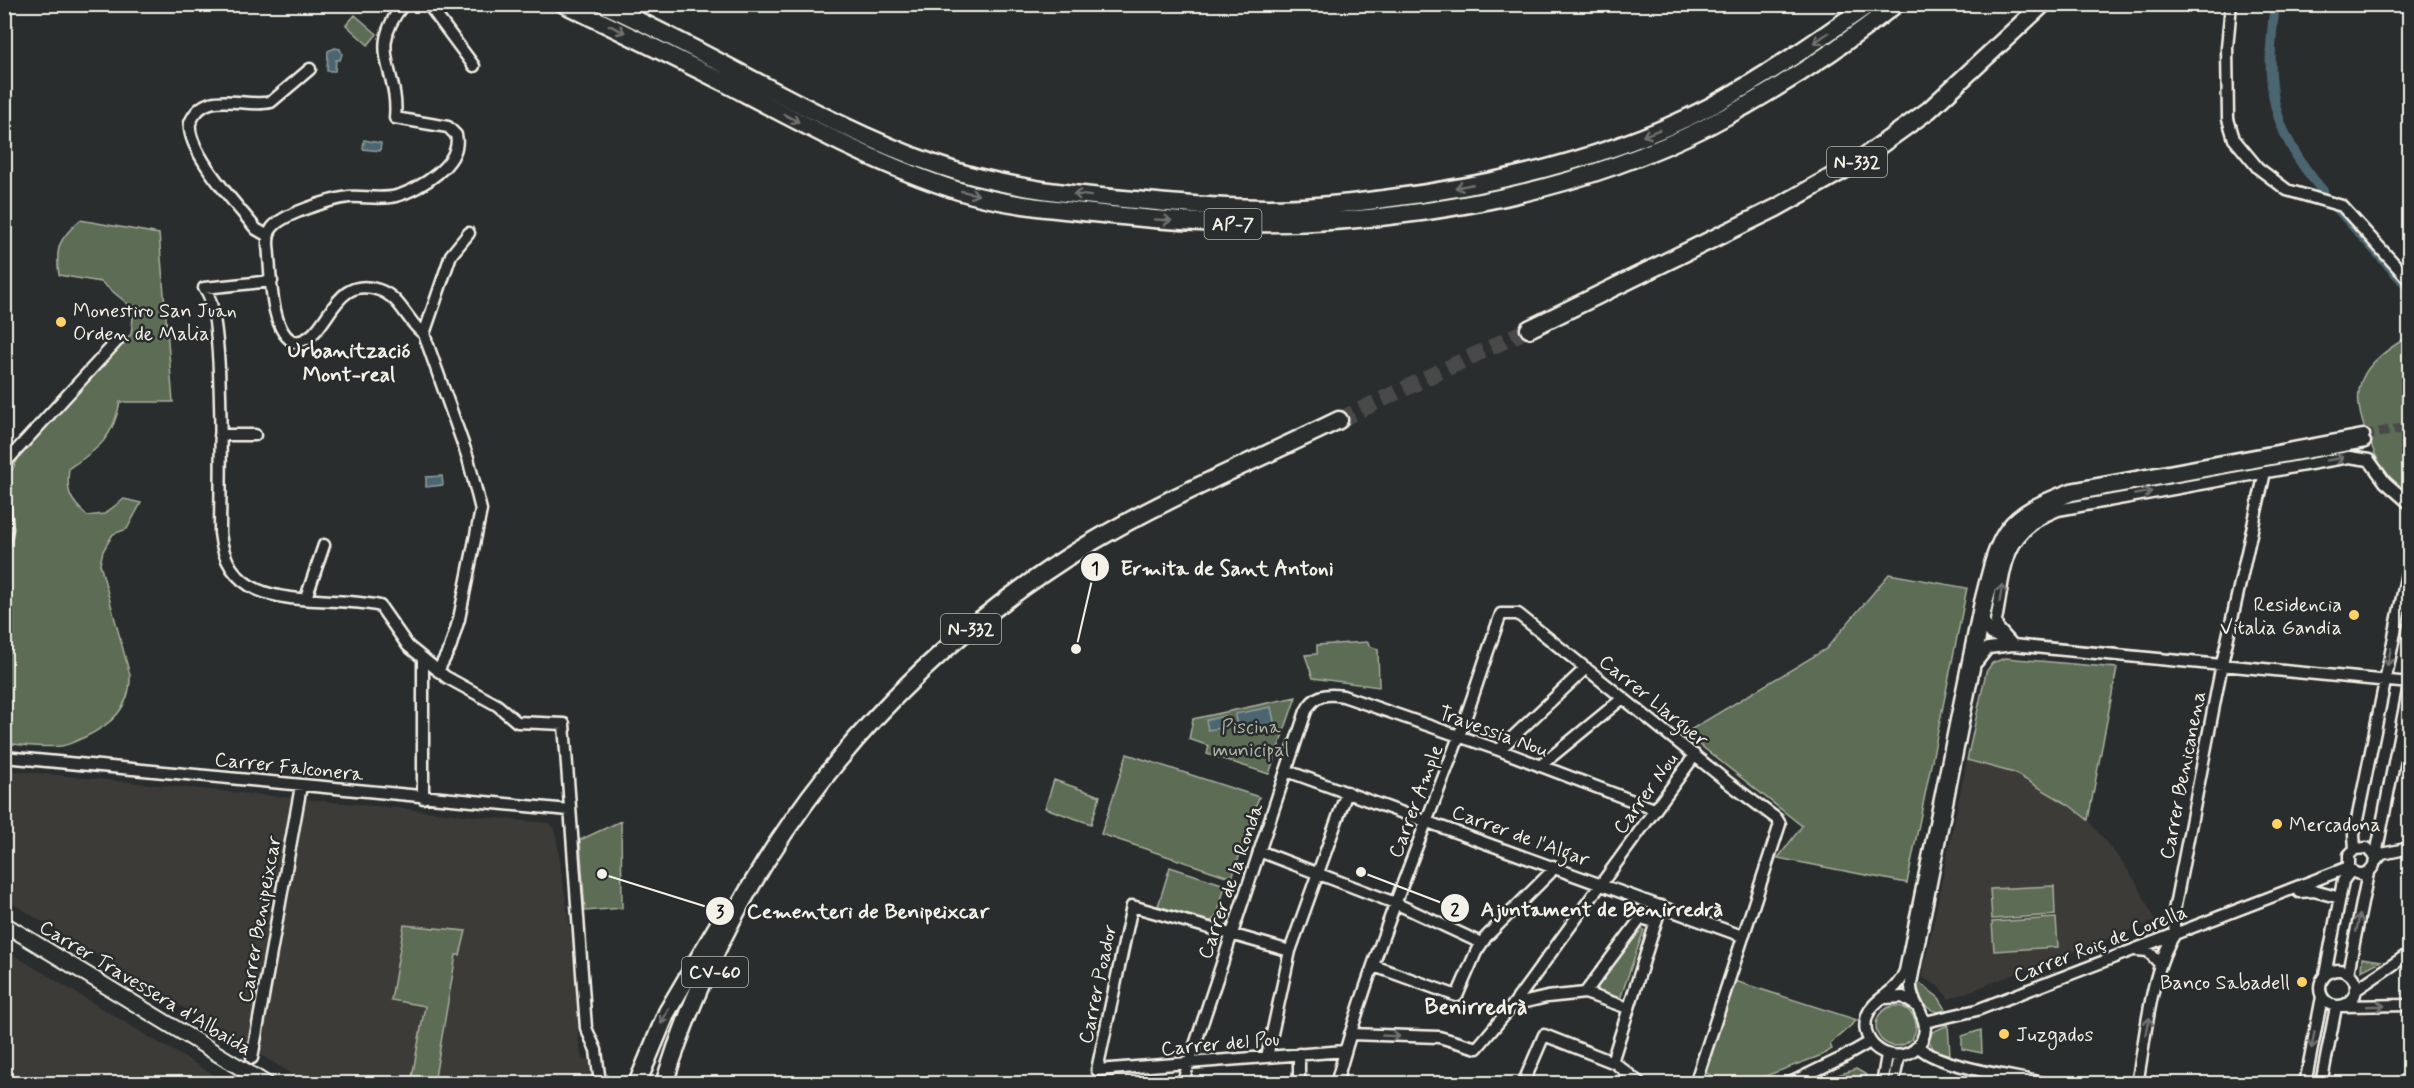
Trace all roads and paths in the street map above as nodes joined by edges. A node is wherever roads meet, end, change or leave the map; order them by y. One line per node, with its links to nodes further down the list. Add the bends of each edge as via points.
1 (404, 4): 12 (street, via 384,41 395,118 452,130 458,144 454,154 442,168 407,192 392,197 338,199 279,221)
2 (428, 4): 9 (street)
3 (564, 4): 6 (highway, AP-7, one-way to 6, via 831,137 908,173 964,192 1085,212 1235,224 1331,222 1413,213 1572,179 1657,149 1710,125 1839,48)
4 (603, 4): 5 (highway, AP-7, one-way to 4, via 1783,64 1727,97 1625,143 1511,177 1428,194 1270,208 1041,190 940,166 850,129)
5 (1869, 4)
6 (1896, 4)
7 (2231, 4): 14 (street, via 2228,119 2234,139 2258,168 2287,190 2342,206)
8 (2038, 8): 15 (highway, N-332, via 1929,110 1851,166 1767,212)
9 (474, 66)
10 (309, 69): 12 (street, via 271,102 216,101 200,109 190,123 189,135 200,154 256,229)
11 (469, 233): 16 (street, via 452,255)
12 (268, 236): 13 (street)
13 (272, 281): 16 (street, via 276,316 290,340 301,342 310,338 332,307 345,294 360,287 389,294); 19 (street, via 204,288 213,303)
14 (2409, 281)
15 (1529, 329)
16 (424, 334): 36 (street, via 468,458 481,510 459,619)
17 (117, 341): 21 (street)
18 (1339, 420): 53 (highway, N-332, via 1126,524 1019,591 898,692 841,755)
19 (220, 435): 20 (street); 28 (street, via 220,533 228,564 251,588)
20 (255, 435)
21 (4, 464)
22 (2265, 472): 24 (street, one-way to 24, via 2361,457 2369,460); 31 (street, one-way to 22, via 1996,621 2008,554 2027,526 2075,506); 34 (street, Carrer Benicanena)
23 (4, 501): 25 (street)
24 (2409, 504)
25 (4, 544)
26 (324, 545): 28 (street)
27 (2409, 558): 37 (street, one-way to 37)
28 (306, 598): 32 (street, via 380,606 408,646)
29 (1501, 614): 35 (street, Carrer Llarguer, via 1518,614); 41 (street, Carrer Ample)
30 (1984, 621): 31 (street, via 1991,634); 33 (street); 84 (street, via 2008,538 2040,508 2072,495 2364,438 2071,489 2036,502 2012,520 1993,552 1980,602 1905,971 1898,987)
31 (2013, 645): 33 (street, via 1988,648); 34 (street)
32 (423, 660): 36 (street); 49 (street)
33 (1977, 663): 87 (street, via 1911,983)
34 (2222, 666): 37 (street); 70 (street, Carrer Benicanena, via 2173,916)
35 (1586, 669): 40 (street, Carrer Llarguer); 42 (street)
36 (438, 671): 51 (street, via 517,722 564,724)
37 (2384, 680): 38 (street); 55 (street, via 2354,835)
38 (2409, 682): 57 (street)
39 (1320, 696): 41 (street, Travessia Nou, via 1343,696); 46 (street, Carrer de la Ronda, via 1306,711)
40 (1623, 698): 43 (street, Carrer Llarguer); 45 (street)
41 (1459, 737): 42 (street, Travessia Nou); 52 (street, Carrer Ample)
42 (1499, 750): 45 (street, Travessia Nou)
43 (1695, 755): 50 (street, Carrer Nou); 72 (street, Carrer Llarguer, via 1780,824)
44 (4, 757): 47 (street, Carrer Falconera)
45 (1540, 766): 50 (street, Travessia Nou)
46 (1287, 771): 48 (street, Carrer de l'Algar); 56 (street, Carrer de la Ronda)
47 (302, 786): 49 (street, Carrer Falconera); 100 (street, Carrer Benipeixcar)
48 (1347, 792): 52 (street, Carrer de l'Algar); 61 (street)
49 (423, 798): 51 (street, Carrer Falconera)
50 (1654, 809): 63 (street, Carrer Nou)
51 (569, 810): 106 (street, via 586,1028 596,1050)
52 (1426, 820): 59 (street, Carrer de l'Algar); 66 (street, Carrer Ample)
53 (775, 845): 58 (highway, N-332); 107 (highway, one-way to 107, via 758,857 692,968 667,1012)
54 (2409, 848): 57 (street)
55 (2355, 849): 57 (street, via 2367,848); 60 (street, via 2349,855)
56 (1260, 851): 61 (street); 71 (street, Carrer de la Ronda)
57 (2374, 859): 62 (street)
58 (763, 864): 108 (highway, N-332, via 697,994); 109 (highway, CV-60, via 693,1023)
59 (1553, 867): 63 (street, Carrer de l'Algar); 73 (street)
60 (2350, 868): 62 (street, via 2360,874); 64 (street, Carrer Roiç de Corella); 65 (street)
61 (1318, 872): 66 (street); 75 (street)
62 (2368, 873): 79 (street, one-way to 62)
63 (1602, 884): 67 (street, Carrer de l'Algar); 85 (street, Carrer Nou)
64 (2286, 892): 65 (street, Carrer Roiç de Corella, via 2314,891); 70 (street, Carrer Roiç de Corella)
65 (2340, 898): 80 (street)
66 (1395, 903): 73 (street); 78 (street, Carrer Ample)
67 (1661, 906): 68 (street); 72 (street, Carrer de l'Algar)
68 (1655, 922): 82 (street, via 1641,918); 89 (street)
69 (4, 924): 105 (main road, Carrer Travessera d'Albaida)
70 (2175, 933): 74 (street, Carrer Roiç de Corella); 77 (street, Carrer Benicanena)
71 (1231, 935): 75 (street); 101 (street, Carrer de la Ronda); 103 (street, Carrer Poador, via 1132,906)
72 (1742, 936): 115 (street)
73 (1481, 943): 78 (street, via 1457,996)
74 (2135, 950): 77 (street, via 2148,951); 91 (street, Carrer Roiç de Corella, via 1965,1014)
75 (1290, 951): 99 (street)
76 (2409, 953): 81 (street)
77 (2160, 964): 120 (street, Carrer Benicanena, one-way to 77)
78 (1374, 966): 92 (street, Carrer Ample)
79 (2348, 973): 80 (street, via 2338,970); 81 (street)
80 (2325, 975): 83 (street, via 2320,986)
81 (2356, 989): 88 (street, via 2352,1000)
82 (1585, 993): 85 (street); 89 (street)
83 (2322, 997): 88 (street); 121 (street, one-way to 121)
84 (1885, 998): 87 (street, via 1902,997); 93 (street, via 1867,1016 1866,1034)
85 (1513, 1005): 92 (street, Carrer Nou, one-way to 85, via 1433,1037 1477,1048)
86 (2404, 1005): 88 (street, one-way to 86); 90 (street)
87 (1917, 1006): 91 (street)
88 (2339, 1006): 122 (street)
89 (1628, 1008): 102 (street)
90 (2409, 1014)
91 (1925, 1022): 94 (street)
92 (1350, 1034): 95 (street, Carrer Ample)
93 (1870, 1042): 97 (street); 116 (street)
94 (1918, 1046): 98 (street); 104 (street, via 1926,1054 1957,1064)
95 (1345, 1051): 96 (street, Carrer del Pou); 112 (street, Carrer Ample)
96 (1299, 1054): 99 (street, Carrer del Pou); 111 (street)
97 (1887, 1055): 98 (street); 117 (street)
98 (1899, 1056): 118 (street)
99 (1267, 1057): 101 (street, Carrer del Pou)
100 (252, 1058)
101 (1189, 1062): 103 (street, Carrer del Pou); 110 (street, Carrer de la Ronda)
102 (1612, 1062): 113 (street, via 1544,1035); 114 (street)
103 (1097, 1070)
104 (2033, 1082): 119 (street)
105 (267, 1083)
106 (600, 1083)
107 (637, 1083)
108 (664, 1083)
109 (677, 1083)
110 (1185, 1083)
111 (1299, 1083)
112 (1336, 1083)
113 (1522, 1083)
114 (1641, 1083)
115 (1695, 1083)
116 (1788, 1083)
117 (1882, 1083)
118 (1893, 1083)
119 (2048, 1083)
120 (2137, 1083)
121 (2305, 1083)
122 (2321, 1083)

